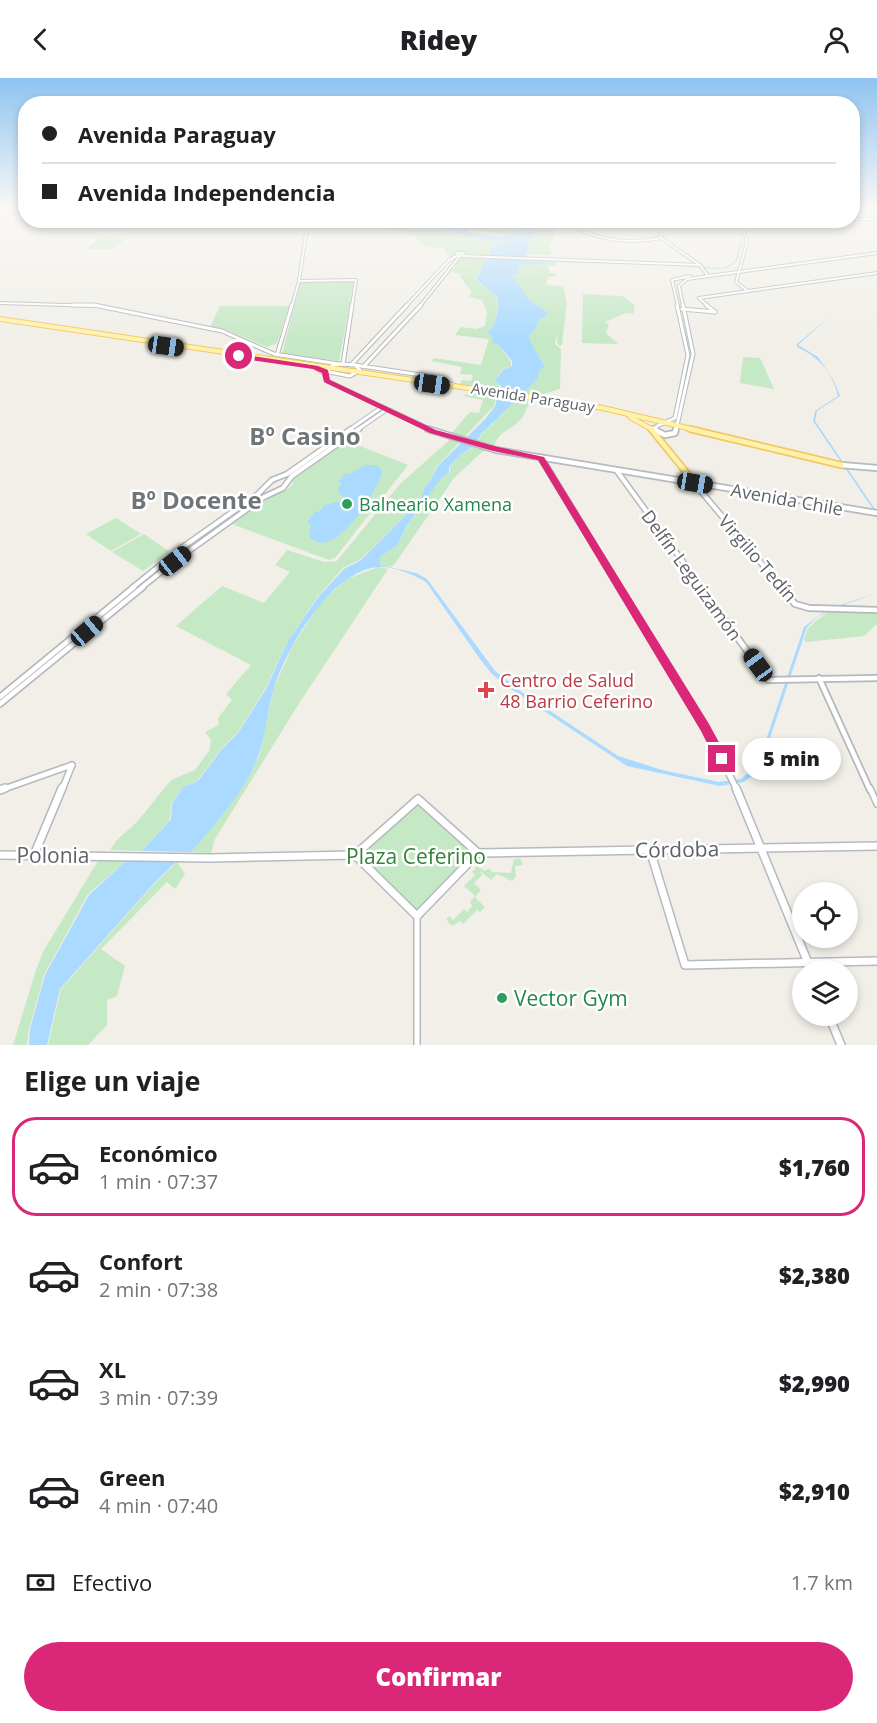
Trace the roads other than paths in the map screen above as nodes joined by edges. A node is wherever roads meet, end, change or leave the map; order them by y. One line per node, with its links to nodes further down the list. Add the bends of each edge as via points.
1 (303, 253): 10 (street)
2 (683, 253): 6 (main road)
3 (744, 253): 7 (main road)
4 (877, 253): 7 (street)
5 (461, 255): 6 (street); 18 (street, via 449,260); 21 (street)
6 (701, 266): 9 (main road)
7 (738, 272): 9 (main road); 11 (main road, via 736,282)
8 (877, 273): 11 (street)
9 (707, 275): 13 (main road, via 678,286); 13 (main road, via 673,279)
10 (299, 280): 15 (street); 20 (street, via 356,280)
11 (748, 291): 13 (main road, via 699,298 715,312)
12 (0, 303): 16 (street, via 92,304 222,331)
13 (680, 309): 27 (main road, via 693,354); 28 (main road, via 688,355 675,418)
14 (0, 320): 17 (main road); 19 (main road)
15 (279, 345): 16 (street); 17 (street)
16 (269, 352): 17 (main road)
17 (278, 357): 19 (main road); 20 (street)
18 (353, 365): 20 (main road); 21 (main road)
19 (315, 366): 20 (main road); 20 (main road)
20 (333, 367): 21 (main road, Avenida Paraguay); 22 (main road, via 331,374); 23 (main road, via 327,381)
21 (361, 370): 22 (main road, via 352,376); 24 (main road, Avenida Paraguay); 24 (main road, Avenida Paraguay)
22 (342, 376): 23 (main road, via 333,379)
23 (339, 386): 26 (main road)
24 (472, 389): 25 (main road, Avenida Paraguay)
25 (541, 399): 28 (main road, Avenida Paraguay); 30 (main road, Avenida Paraguay, via 616,413)
26 (384, 409): 32 (street); 33 (street); 35 (main road, Avenida Chile, via 452,437)
27 (680, 419): 29 (main road); 31 (main road)
28 (668, 423): 29 (main road, Avenida Paraguay); 30 (main road)
29 (678, 425): 30 (main road, via 671,435); 31 (main road, Avenida Paraguay)
30 (652, 429): 41 (main road, Virgilio Tedín)
31 (699, 430): 36 (main road, Avenida Paraguay)
32 (337, 439): 33 (street); 34 (street)
33 (341, 441): 34 (street)
34 (326, 449): 39 (street); 40 (street)
35 (541, 458): 38 (main road, Avenida Chile); 54 (main road, via 705,727)
36 (841, 465): 37 (main road, Avenida Paraguay)
37 (877, 468)
38 (617, 471): 41 (main road, Avenida Chile); 47 (street, Delfín Leguizamón, via 768,680)
39 (278, 479): 40 (street); 42 (street)
40 (287, 483): 43 (street)
41 (695, 483): 45 (main road, Avenida Chile); 46 (street, Virgilio Tedín, via 795,604)
42 (268, 484): 43 (street); 44 (street)
43 (278, 490): 50 (street, via 191,548)
44 (258, 494): 49 (street, via 135,584)
45 (877, 513)
46 (877, 610)
47 (819, 678): 48 (street); 52 (street)
48 (877, 678)
49 (0, 697)
50 (0, 705)
51 (0, 790): 58 (main road, via 72,765)
52 (877, 804)
53 (877, 846): 54 (main road, Córdoba)
54 (760, 848): 55 (main road, Córdoba); 61 (main road)
55 (650, 850): 56 (main road, Córdoba); 64 (main road, via 685,964)
56 (478, 853): 59 (main road, via 417,799); 60 (main road)
57 (0, 855): 58 (main road, Polonia)
58 (34, 855): 59 (main road, Polonia)
59 (355, 855): 60 (main road)
60 (417, 916): 66 (street)
61 (807, 960)
62 (858, 961): 63 (main road)
63 (877, 961)
64 (792, 962)
65 (833, 1026): 67 (main road)
66 (417, 1045)
67 (842, 1045)

